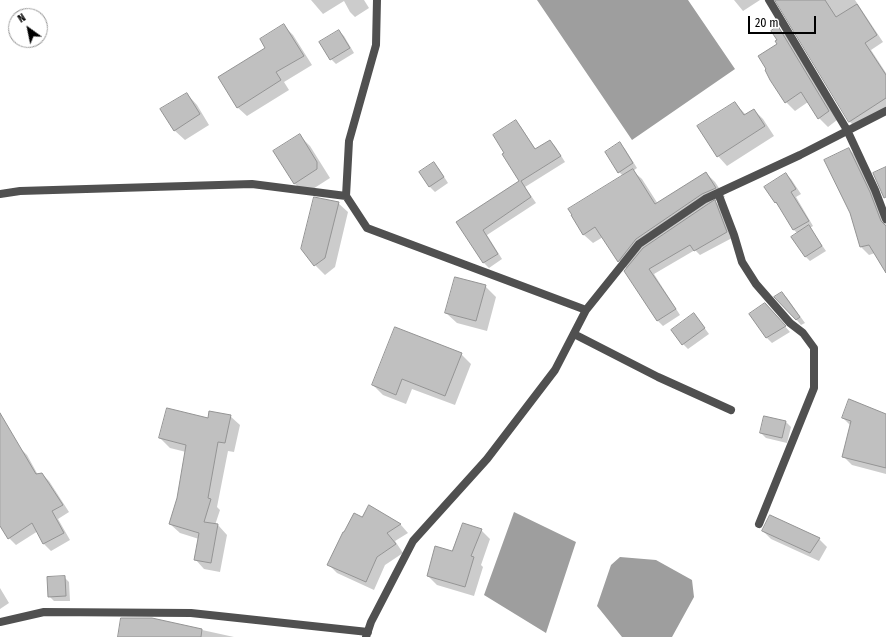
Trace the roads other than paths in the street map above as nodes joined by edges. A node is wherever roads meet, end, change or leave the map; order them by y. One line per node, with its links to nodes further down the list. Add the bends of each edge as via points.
1 (377, 0): 7 (street, via 376,45 349,141)
2 (769, 0): 4 (street)
3 (886, 111): 4 (street)
4 (847, 130): 5 (street); 8 (street)
5 (718, 193): 9 (street, via 705,199 639,244); 12 (street, via 742,262 756,284 814,348 814,388)
6 (0, 194): 7 (street, via 20,191 252,184)
7 (346, 196): 9 (street, via 367,228)
8 (886, 219)
9 (586, 310): 10 (street)
10 (574, 334): 11 (street, via 658,377); 14 (street, via 555,370 488,459 413,540)
11 (731, 410)
12 (759, 524)
13 (0, 622): 14 (street, via 44,612 191,613)
14 (367, 634)

